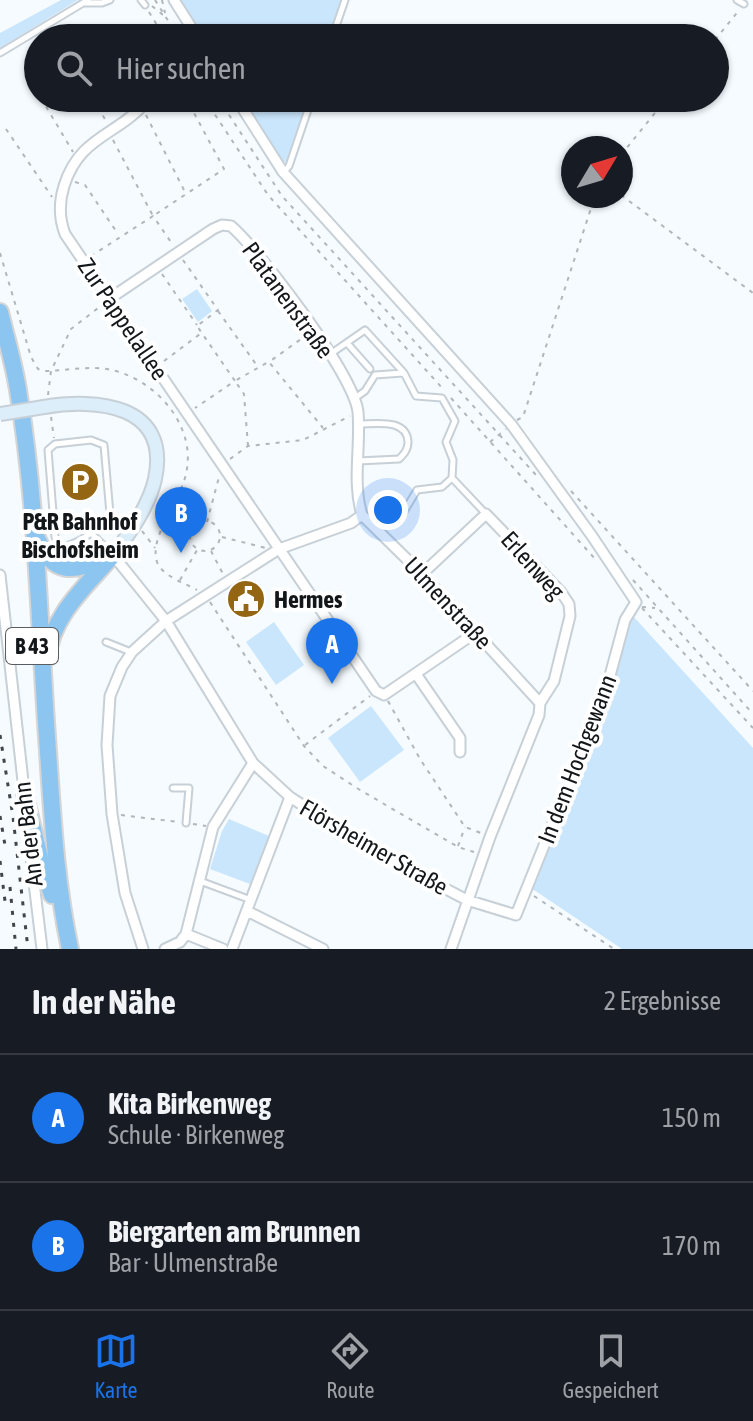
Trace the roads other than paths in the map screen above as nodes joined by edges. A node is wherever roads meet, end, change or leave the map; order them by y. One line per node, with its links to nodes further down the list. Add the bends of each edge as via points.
1 (110, 0): 5 (lane)
2 (174, 0): 8 (street)
3 (345, 0): 9 (lane)
4 (737, 0): 6 (lane)
5 (87, 1): 7 (lane)
6 (744, 4)
7 (49, 24)
8 (189, 24)
9 (337, 24)
10 (24, 39): 11 (lane)
11 (0, 53)
12 (135, 112): 16 (street, Zur Pappelallee, via 76,158 60,209 65,234)
13 (245, 112): 15 (street)
14 (307, 112): 15 (lane)
15 (283, 172): 55 (street, In dem Hochgewann, via 511,424 638,604 625,620 605,694)
16 (109, 299): 20 (street, Platanenstraße, via 213,229 231,226 274,272); 33 (street, Zur Pappelallee)
17 (0, 312): 28 (highway, B 43, via 18,387)
18 (0, 342): 51 (highway, B 43, via 21,495)
19 (347, 343): 20 (lane); 21 (lane); 22 (lane, via 365,330)
20 (329, 355): 23 (street, Platanenstraße)
21 (370, 369)
22 (404, 373): 23 (lane, via 375,375); 27 (lane, via 416,396 442,398 455,421 446,442)
23 (355, 398): 25 (street, Platanenstraße)
24 (0, 414): 34 (street, bridge, via 95,402 133,415 148,432 157,461 155,480)
25 (358, 424): 26 (street, Platanenstraße); 26 (lane, via 398,426 408,442 404,454 393,461)
26 (358, 461): 30 (street, Platanenstraße)
27 (452, 478): 29 (lane); 31 (lane, via 442,487 417,490 399,520)
28 (31, 508): 34 (highway, via 41,548 54,564 74,569); 42 (highway, B 43)
29 (486, 514): 35 (street, Erlenweg); 43 (street, Erlenweg, via 569,604 554,681)
30 (362, 515): 31 (street, Ulmenstraße); 33 (street)
31 (374, 524): 35 (street, Ulmenstraße)
32 (92, 534): 32 (lane, via 62,547 55,537 48,450 55,444 91,440 104,445 110,514); 34 (lane)
33 (279, 549): 37 (street); 41 (street, Zur Pappelallee, via 380,693)
34 (113, 555): 37 (street, Flörsheimer Straße); 42 (highway, via 59,620)
35 (422, 574): 38 (street, Ulmenstraße)
36 (0, 575): 47 (street, An der Bahn)
37 (166, 621): 40 (street); 45 (street, Flörsheimer Straße)
38 (475, 633): 41 (street); 43 (street, Ulmenstraße)
39 (106, 642): 40 (lane)
40 (132, 652): 60 (street, via 114,683 107,711 112,814 125,893)
41 (416, 674): 44 (street, via 460,738)
42 (43, 687): 59 (highway, B 43, via 53,838)
43 (540, 703): 53 (street)
44 (460, 752)
45 (253, 763): 48 (street, Flörsheimer Straße); 50 (street, via 213,827)
46 (173, 788): 49 (lane, via 189,788)
47 (25, 796): 51 (highway); 57 (street, An der Bahn)
48 (290, 797): 52 (street); 53 (street, Flörsheimer Straße, via 373,851)
49 (186, 823)
50 (199, 880): 52 (lane); 56 (street)
51 (52, 895): 58 (highway, B 43)
52 (251, 900): 54 (street)
53 (467, 900): 55 (street, Flörsheimer Straße); 65 (street)
54 (247, 911): 63 (street); 64 (street)
55 (516, 915)
56 (186, 934): 61 (street); 62 (street)
57 (42, 949)
58 (62, 949)
59 (70, 949)
60 (143, 949)
61 (165, 949)
62 (223, 949)
63 (232, 949)
64 (323, 949)
65 (451, 949)

